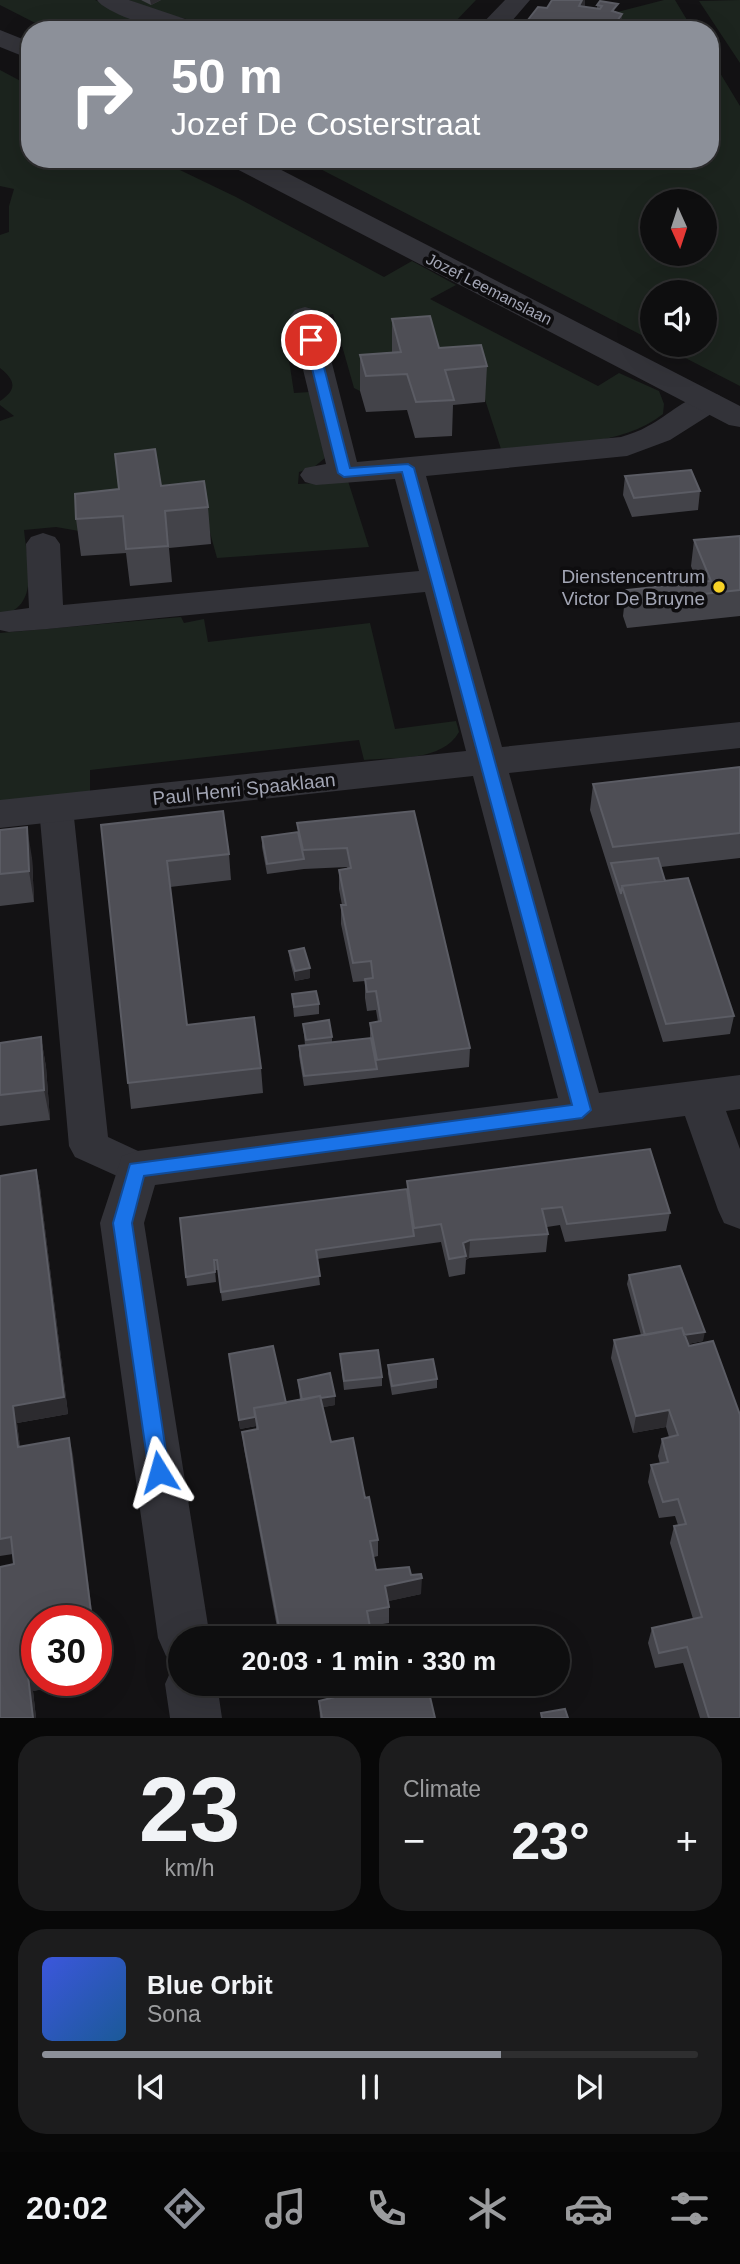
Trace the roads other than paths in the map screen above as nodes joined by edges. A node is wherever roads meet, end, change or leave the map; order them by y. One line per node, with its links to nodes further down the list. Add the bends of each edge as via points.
1 (109, 0): 3 (street)
2 (518, 0): 4 (street)
3 (165, 21)
4 (500, 21)
5 (0, 37): 6 (street)
6 (21, 48)
7 (256, 168): 9 (street, Jozef Leemanslaan)
8 (305, 316): 11 (street, via 330,474)
9 (708, 401): 10 (street, Jozef Leemanslaan); 11 (street, via 659,433 627,446)
10 (740, 418)
11 (408, 468): 13 (street)
12 (43, 544): 14 (street)
13 (439, 580): 14 (street); 17 (street)
14 (47, 618): 15 (street)
15 (9, 621)
16 (740, 734): 17 (street, Paul Henri Spaaklaan)
17 (488, 763): 18 (street, Paul Henri Spaaklaan); 21 (street)
18 (56, 808): 19 (street, Paul Henri Spaaklaan); 22 (street, via 89,1146)
19 (0, 814)
20 (720, 1095): 21 (street); 23 (street)
21 (582, 1110): 22 (street)
22 (136, 1170): 24 (street, via 122,1223)
23 (740, 1210)
24 (182, 1626)
25 (193, 1696): 26 (street)
26 (196, 1718)

